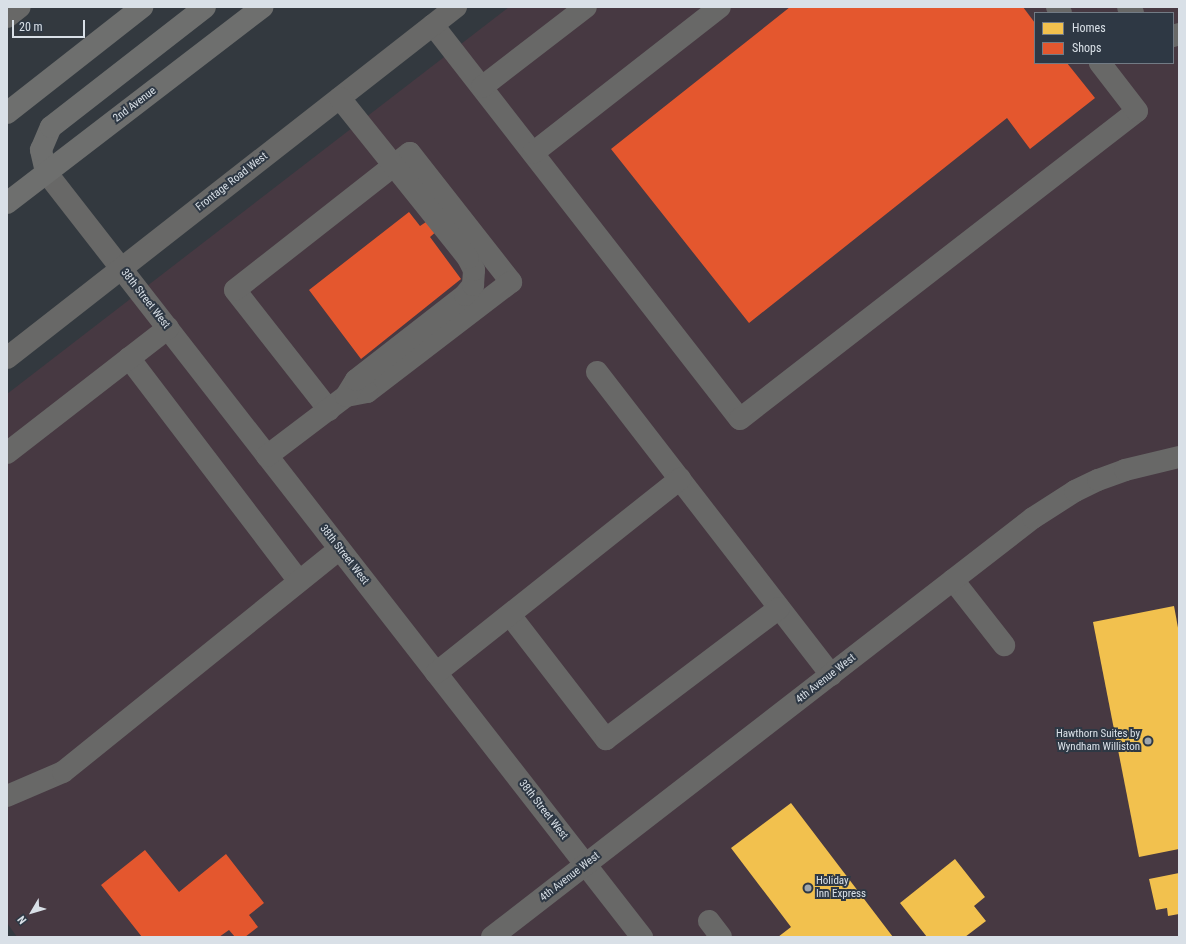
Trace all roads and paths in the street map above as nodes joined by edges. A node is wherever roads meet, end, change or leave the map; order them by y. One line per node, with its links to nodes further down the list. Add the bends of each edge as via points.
1 (20, 7): 8 (street)
2 (142, 7): 13 (highway)
3 (205, 7): 16 (highway, via 52,127 46,134 41,150)
4 (262, 7): 16 (highway, 2nd Avenue)
5 (456, 7): 9 (street, Frontage Road West)
6 (586, 7): 11 (street)
7 (720, 7): 14 (street)
8 (7, 17)
9 (433, 25): 11 (street); 12 (street, Frontage Road West)
10 (1102, 64): 14 (street, via 1136,111 740,419)
11 (482, 87): 14 (street)
12 (340, 98): 15 (street); 18 (street, Frontage Road West)
13 (7, 112)
14 (533, 153)
15 (393, 166): 23 (street, via 468,258 474,270 473,285 465,295 356,380); 23 (street, via 410,154 511,282 367,392); 24 (street, via 235,290)
16 (46, 172): 17 (highway, 2nd Avenue); 18 (street, 38th Street West)
17 (7, 203)
18 (122, 268): 19 (street, 38th Street West); 20 (street, Frontage Road West)
19 (168, 328): 21 (street); 26 (street, 38th Street West)
20 (7, 358)
21 (129, 358): 25 (street); 30 (street)
22 (597, 372): 28 (street)
23 (346, 396): 24 (street)
24 (329, 410): 26 (street)
25 (7, 453)
26 (267, 456): 29 (street, 38th Street West)
27 (1179, 457): 31 (street, 4th Avenue West, via 1125,470 1075,491 1033,518)
28 (680, 479): 32 (street); 33 (street)
29 (338, 549): 30 (street); 35 (street, 38th Street West)
30 (299, 580): 37 (street, via 63,772)
31 (953, 580): 34 (street); 36 (street, 4th Avenue West)
32 (779, 608): 33 (street, via 606,739); 36 (street)
33 (510, 615): 35 (street)
34 (1004, 645)
35 (436, 673): 38 (street, 38th Street West)
36 (831, 675): 38 (street, 4th Avenue West)
37 (7, 796)
38 (586, 865): 39 (street, 4th Avenue West); 40 (street, 38th Street West)
39 (492, 937)
40 (642, 937)

